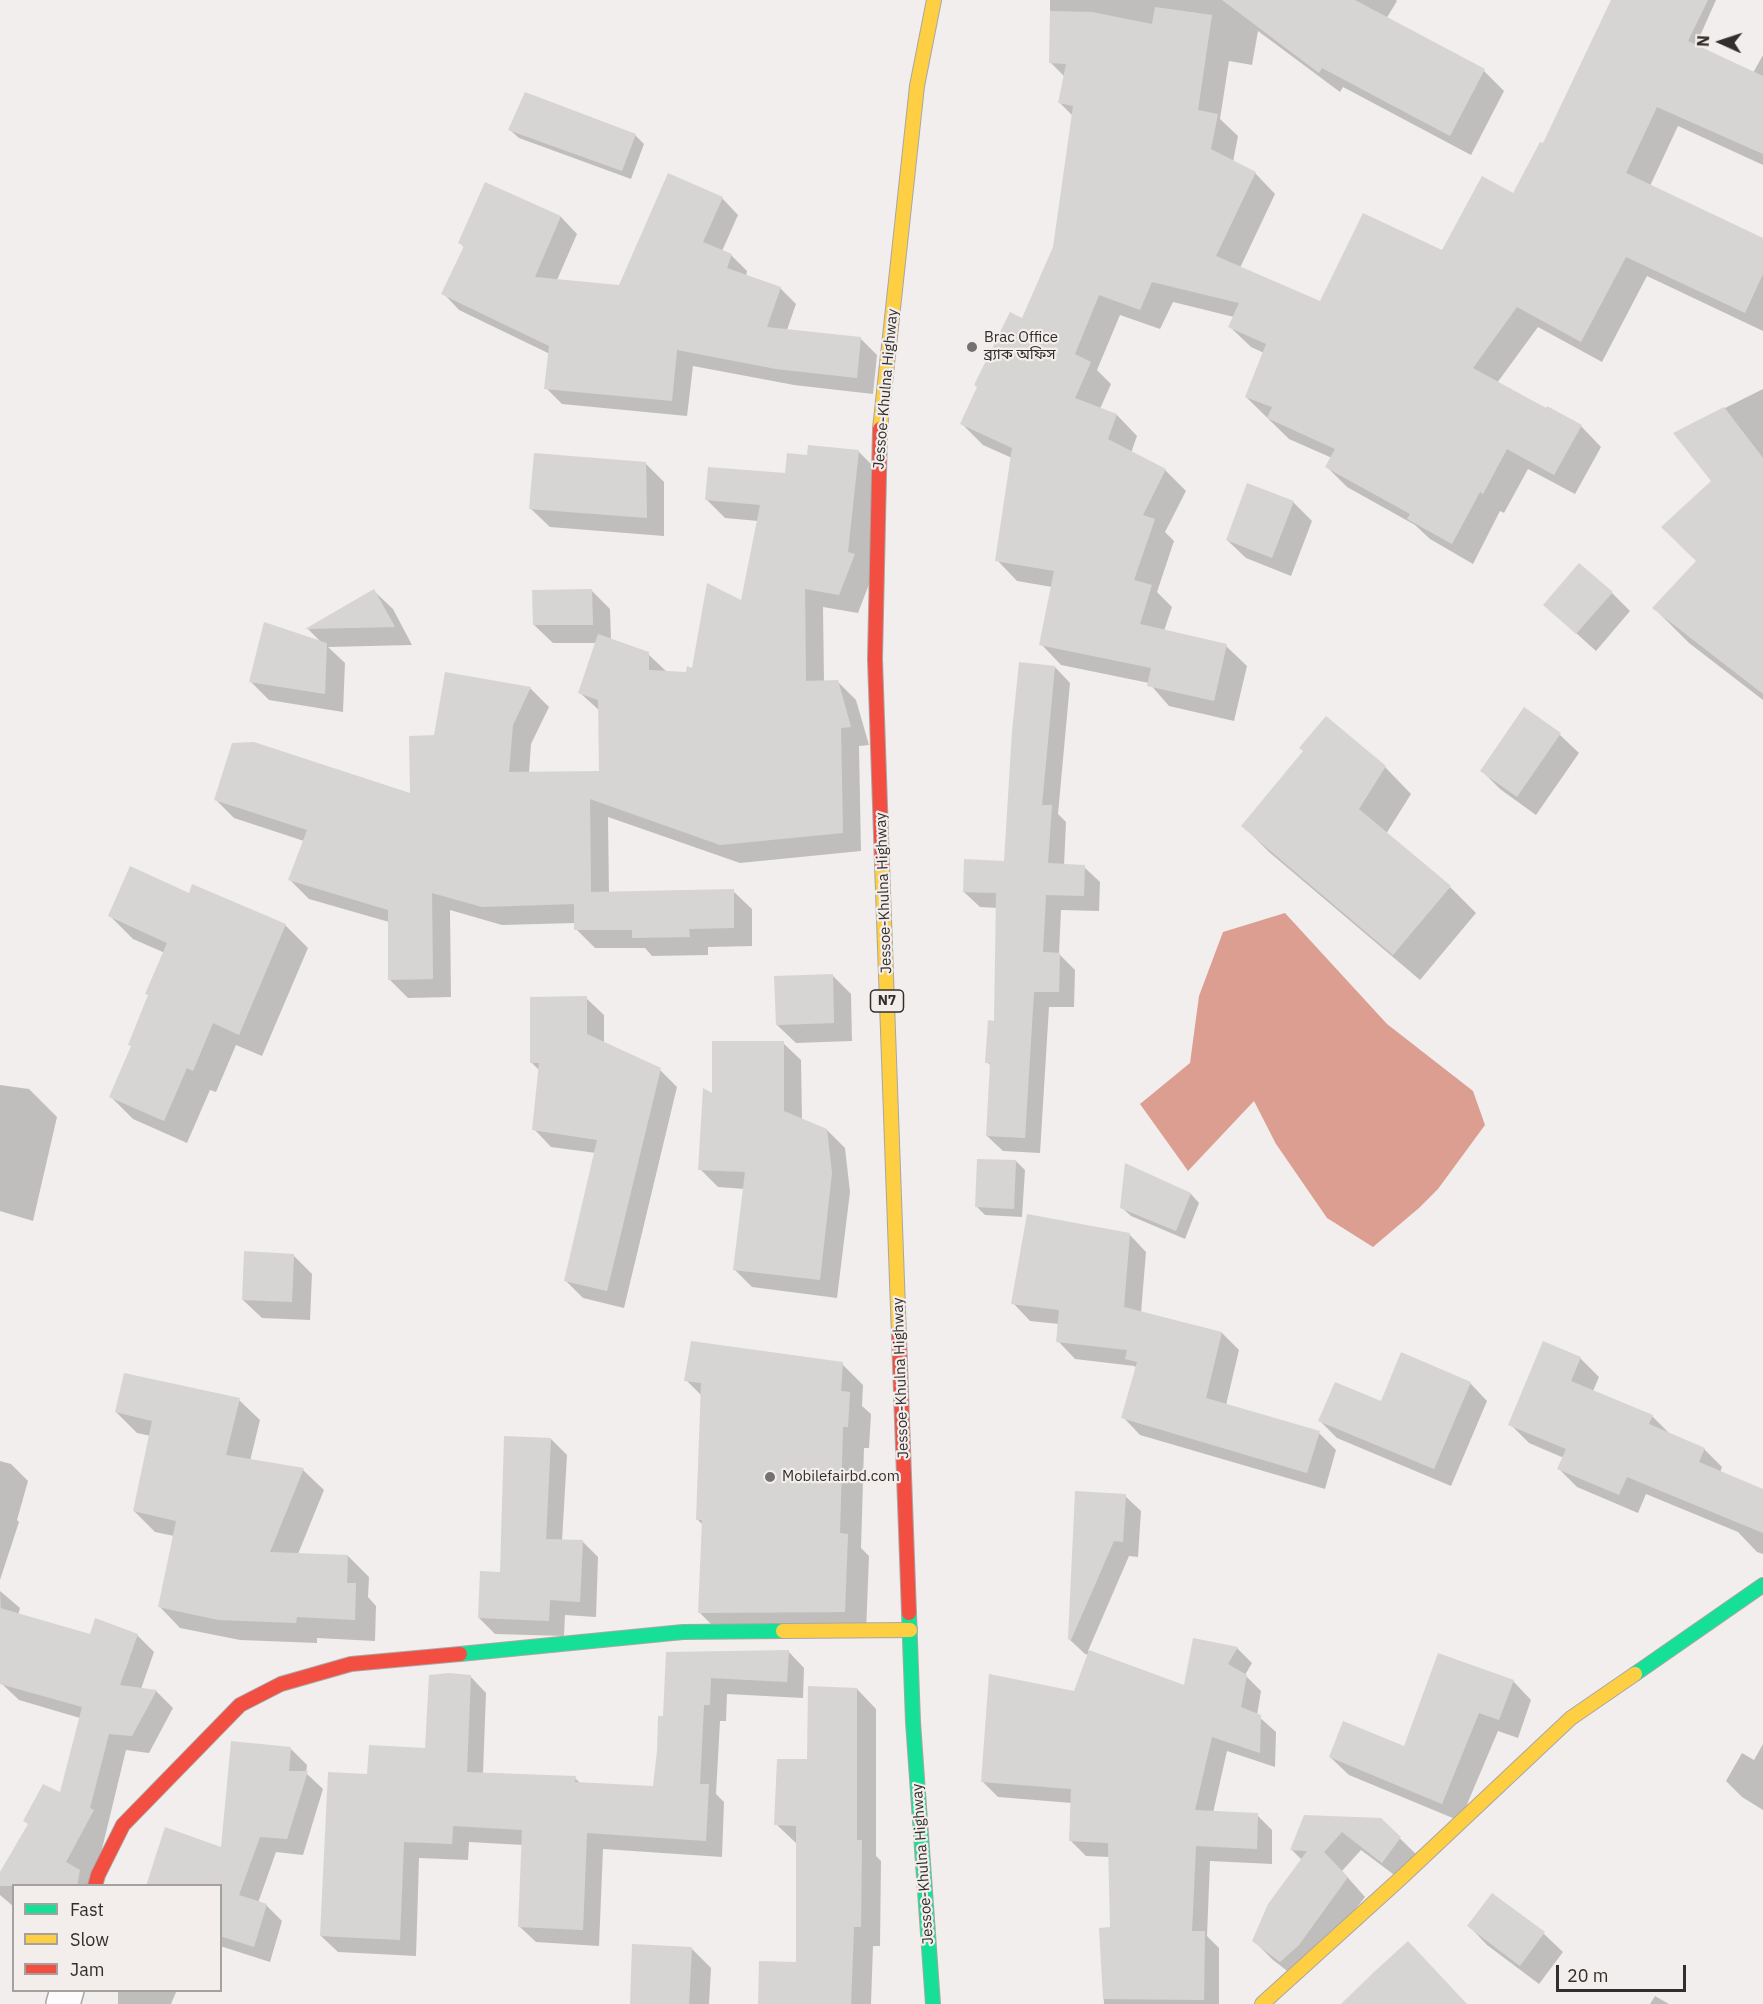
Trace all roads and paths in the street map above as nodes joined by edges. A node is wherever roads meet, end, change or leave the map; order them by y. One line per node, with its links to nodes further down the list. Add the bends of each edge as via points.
1 (934, 0): 3 (main road, Jessoe-Khulna Highway / N7, via 917,86 879,440 875,659)
2 (1763, 1585): 6 (main road, via 1571,1718)
3 (910, 1630): 4 (main road, via 684,1632 351,1664 281,1684 240,1705 123,1825); 5 (main road, Jessoe-Khulna Highway / N7)
4 (96, 1884)
5 (933, 2004)
6 (1262, 2004)

